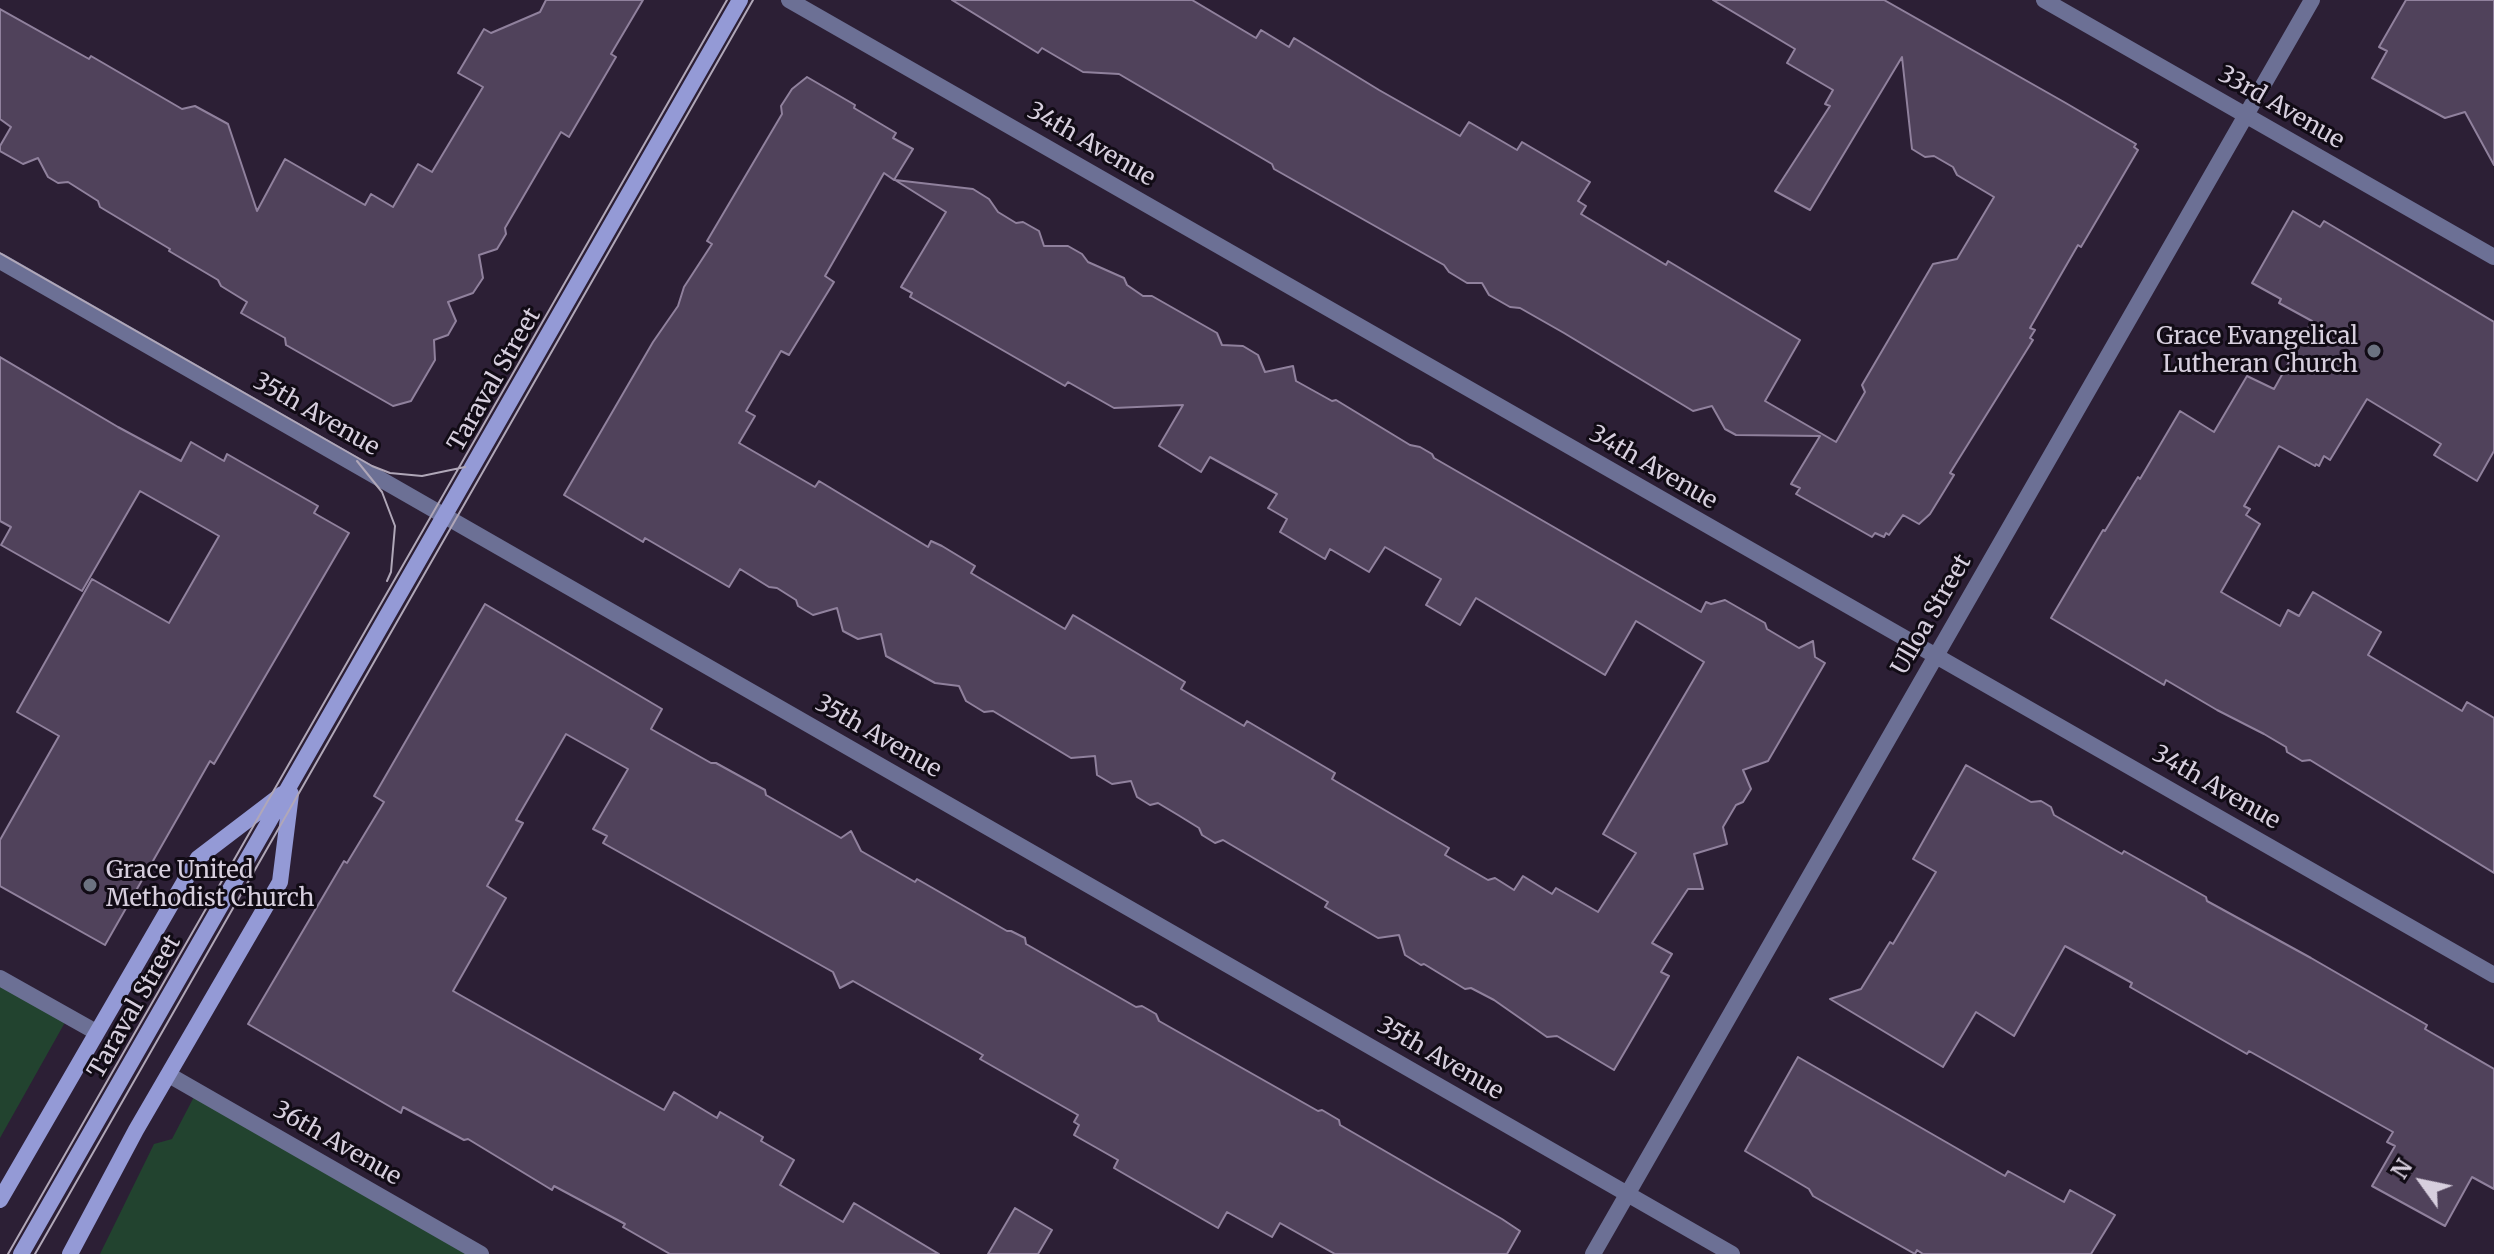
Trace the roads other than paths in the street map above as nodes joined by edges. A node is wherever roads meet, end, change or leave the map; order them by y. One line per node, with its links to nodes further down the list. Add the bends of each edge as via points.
1 (740, 0): 8 (street, Taraval Street)
2 (789, 0): 9 (street, 34th Avenue)
3 (2044, 0): 5 (street, 33rd Avenue)
4 (2312, 0): 5 (street, Ulloa Street)
5 (2246, 116): 6 (street, 33rd Avenue); 9 (street, Ulloa Street)
6 (2494, 257)
7 (0, 261): 8 (street, 35th Avenue)
8 (445, 516): 10 (street, Taraval Street); 15 (street, 35th Avenue)
9 (1936, 656): 11 (street, 34th Avenue); 15 (street, Ulloa Street)
10 (292, 785): 13 (street, Taraval Street, via 198,858); 14 (street, Taraval Street, via 280,882); 17 (street, Taraval Street)
11 (2494, 975)
12 (0, 978): 13 (street)
13 (96, 1032): 16 (street, Taraval Street)
14 (169, 1075): 18 (street, Taraval Street); 19 (street, 36th Avenue)
15 (1627, 1194): 20 (street, Ulloa Street); 21 (street, 35th Avenue)
16 (0, 1200)
17 (21, 1254)
18 (70, 1254)
19 (481, 1254)
20 (1593, 1254)
21 (1732, 1254)

